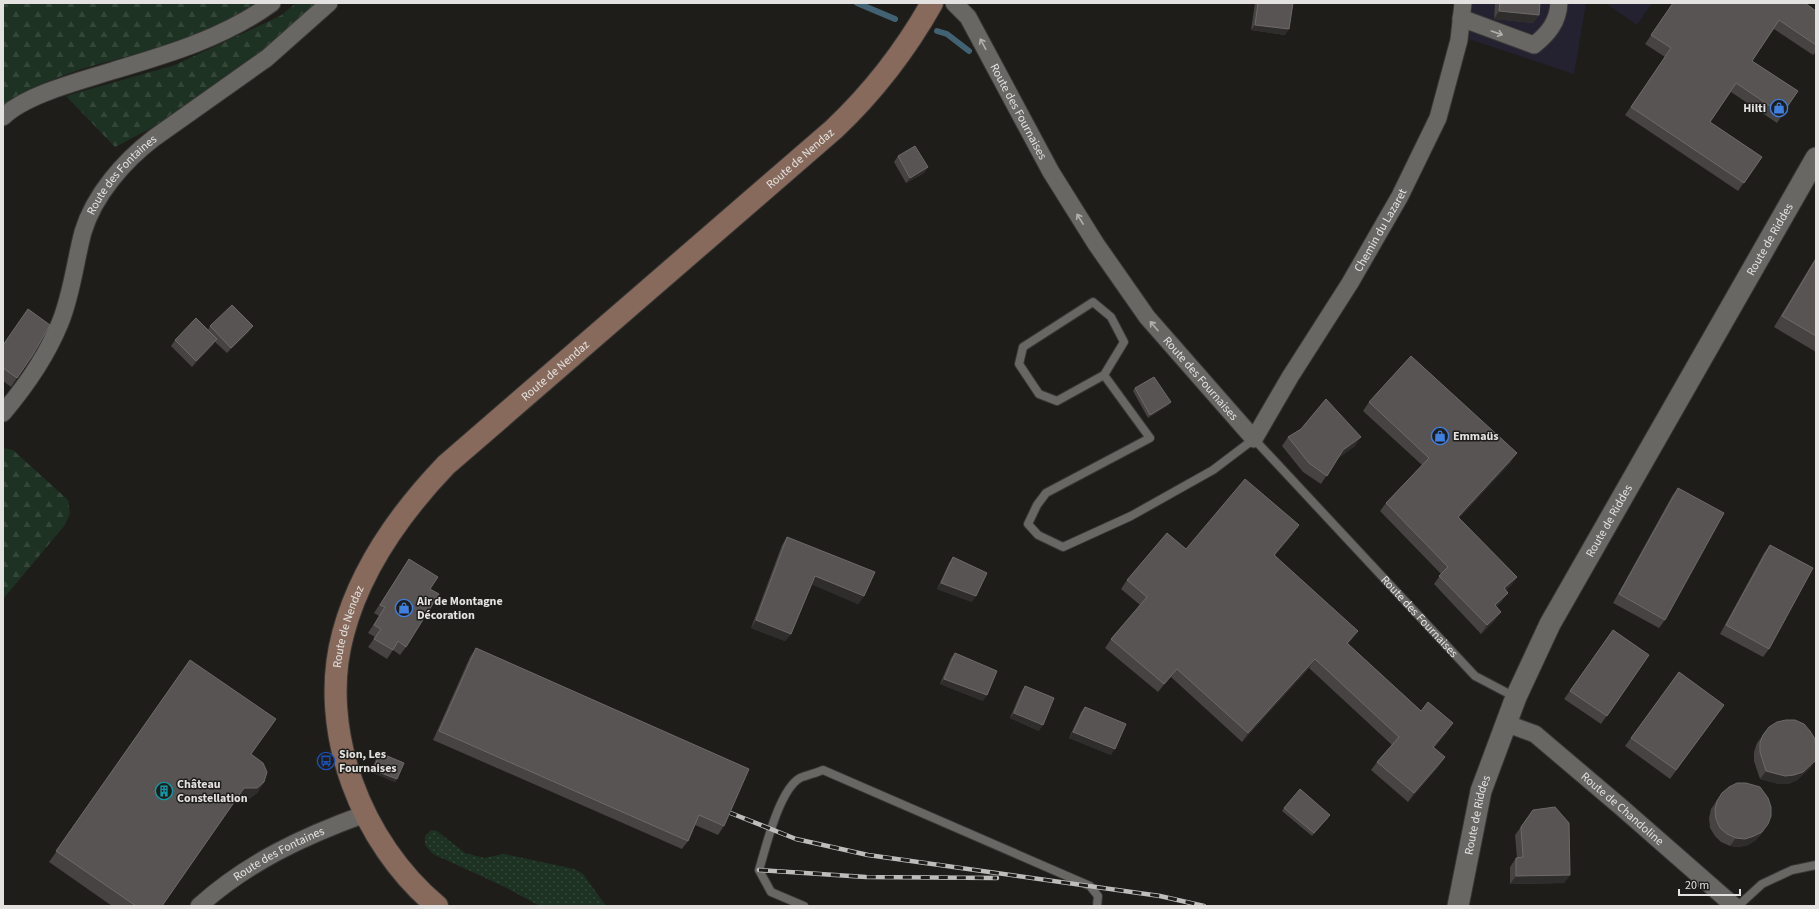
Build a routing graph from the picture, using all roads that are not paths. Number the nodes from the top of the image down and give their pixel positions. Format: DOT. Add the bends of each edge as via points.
graph roads {
  1 [pos="272,3"];
  2 [pos="329,3"];
  3 [pos="932,3"];
  4 [pos="955,3"];
  5 [pos="1559,3"];
  6 [pos="1462,11"];
  7 [pos="3,117"];
  8 [pos="1816,158"];
  9 [pos="1104,375"];
  10 [pos="3,413"];
  11 [pos="1254,439"];
  12 [pos="1516,697"];
  13 [pos="1505,723"];
  14 [pos="365,814"];
  15 [pos="1816,865"];
  16 [pos="200,906"];
  17 [pos="437,906"];
  18 [pos="804,906"];
  19 [pos="1098,906"];
  20 [pos="1458,906"];
  21 [pos="1734,906"];
  22 [pos="1738,906"];
  1 -- 7 [label="street" via="234,26 189,46 27,101"];
  2 -- 10 [label="street, Route des Fontaines" via="267,58 154,138 119,171 100,198 86,226 60,322 51,343"];
  3 -- 14 [label="main road, Route de Nendaz" via="904,50 859,105 481,433 422,490 400,518 356,595 342,635 337,670 336,703 339,734 354,788"];
  11 -- 4 [label="street, Route des Fournaises, one-way" via="1147,317 1096,244 1051,172 968,17"];
  6 -- 5 [label="street, one-way" via="1534,45 1549,33"];
  6 -- 11 [label="street, Chemin du Lazaret" via="1459,40 1438,118 1350,283"];
  8 -- 12 [label="street, Route de Riddes" via="1550,624"];
  9 -- 9 [label="lane" via="1057,401 1039,394 1019,364 1023,348 1093,302 1111,318 1124,342"];
  9 -- 11 [label="lane" via="1150,438 1046,493 1028,524 1038,535 1063,547 1152,505 1213,470"];
  11 -- 12 [label="lane, Route des Fournaises" via="1475,676"];
  12 -- 13 [label="street, Route de Riddes"];
  13 -- 20 [label="street, Route de Riddes" via="1480,791"];
  13 -- 21 [label="street, Route de Chandoline" via="1535,734"];
  14 -- 16 [label="street, Route des Fontaines" via="299,840 262,859 227,882"];
  14 -- 17 [label="main road, Route de Nendaz" via="401,869"];
  15 -- 22 [label="lane" via="1792,870 1762,884"];
  18 -- 19 [label="lane" via="771,892 760,870 771,830 785,794 799,779 823,770 1090,886 1098,896"];
}
